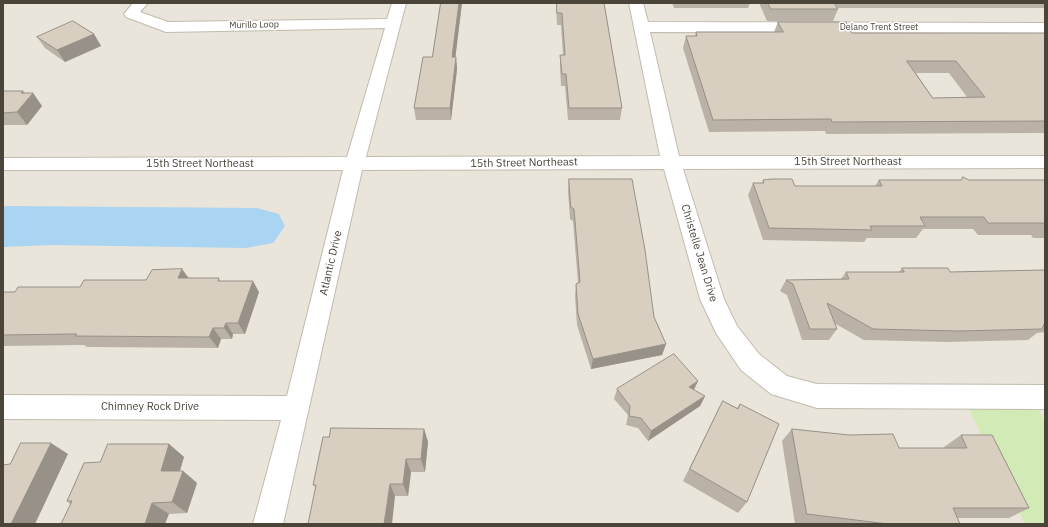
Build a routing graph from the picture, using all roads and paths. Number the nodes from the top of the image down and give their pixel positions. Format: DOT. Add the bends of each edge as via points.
graph roads {
  1 [pos="141,3"];
  2 [pos="399,3"];
  3 [pos="636,3"];
  4 [pos="394,23"];
  5 [pos="641,27"];
  6 [pos="1045,28"];
  7 [pos="671,162"];
  8 [pos="1045,162"];
  9 [pos="3,164"];
  10 [pos="354,165"];
  11 [pos="1045,397"];
  12 [pos="3,407"];
  13 [pos="297,408"];
  14 [pos="268,524"];
  1 -- 4 [label="street, Murillo Loop" via="131,14 166,27"];
  2 -- 4 [label="street, Atlantic Drive"];
  3 -- 5 [label="street, Christelle Jean Drive"];
  4 -- 10 [label="street, Atlantic Drive"];
  5 -- 6 [label="street, Delano Trent Street"];
  5 -- 7 [label="street, Christelle Jean Drive"];
  7 -- 8 [label="street, 15th Street Northeast"];
  7 -- 10 [label="street, 15th Street Northeast"];
  7 -- 11 [label="street, Christelle Jean Drive" via="712,299 728,332 750,362 780,386 817,396"];
  9 -- 10 [label="street, 15th Street Northeast"];
  10 -- 13 [label="street, Atlantic Drive"];
  12 -- 13 [label="street, Chimney Rock Drive"];
  13 -- 14 [label="street, Atlantic Drive"];
}
